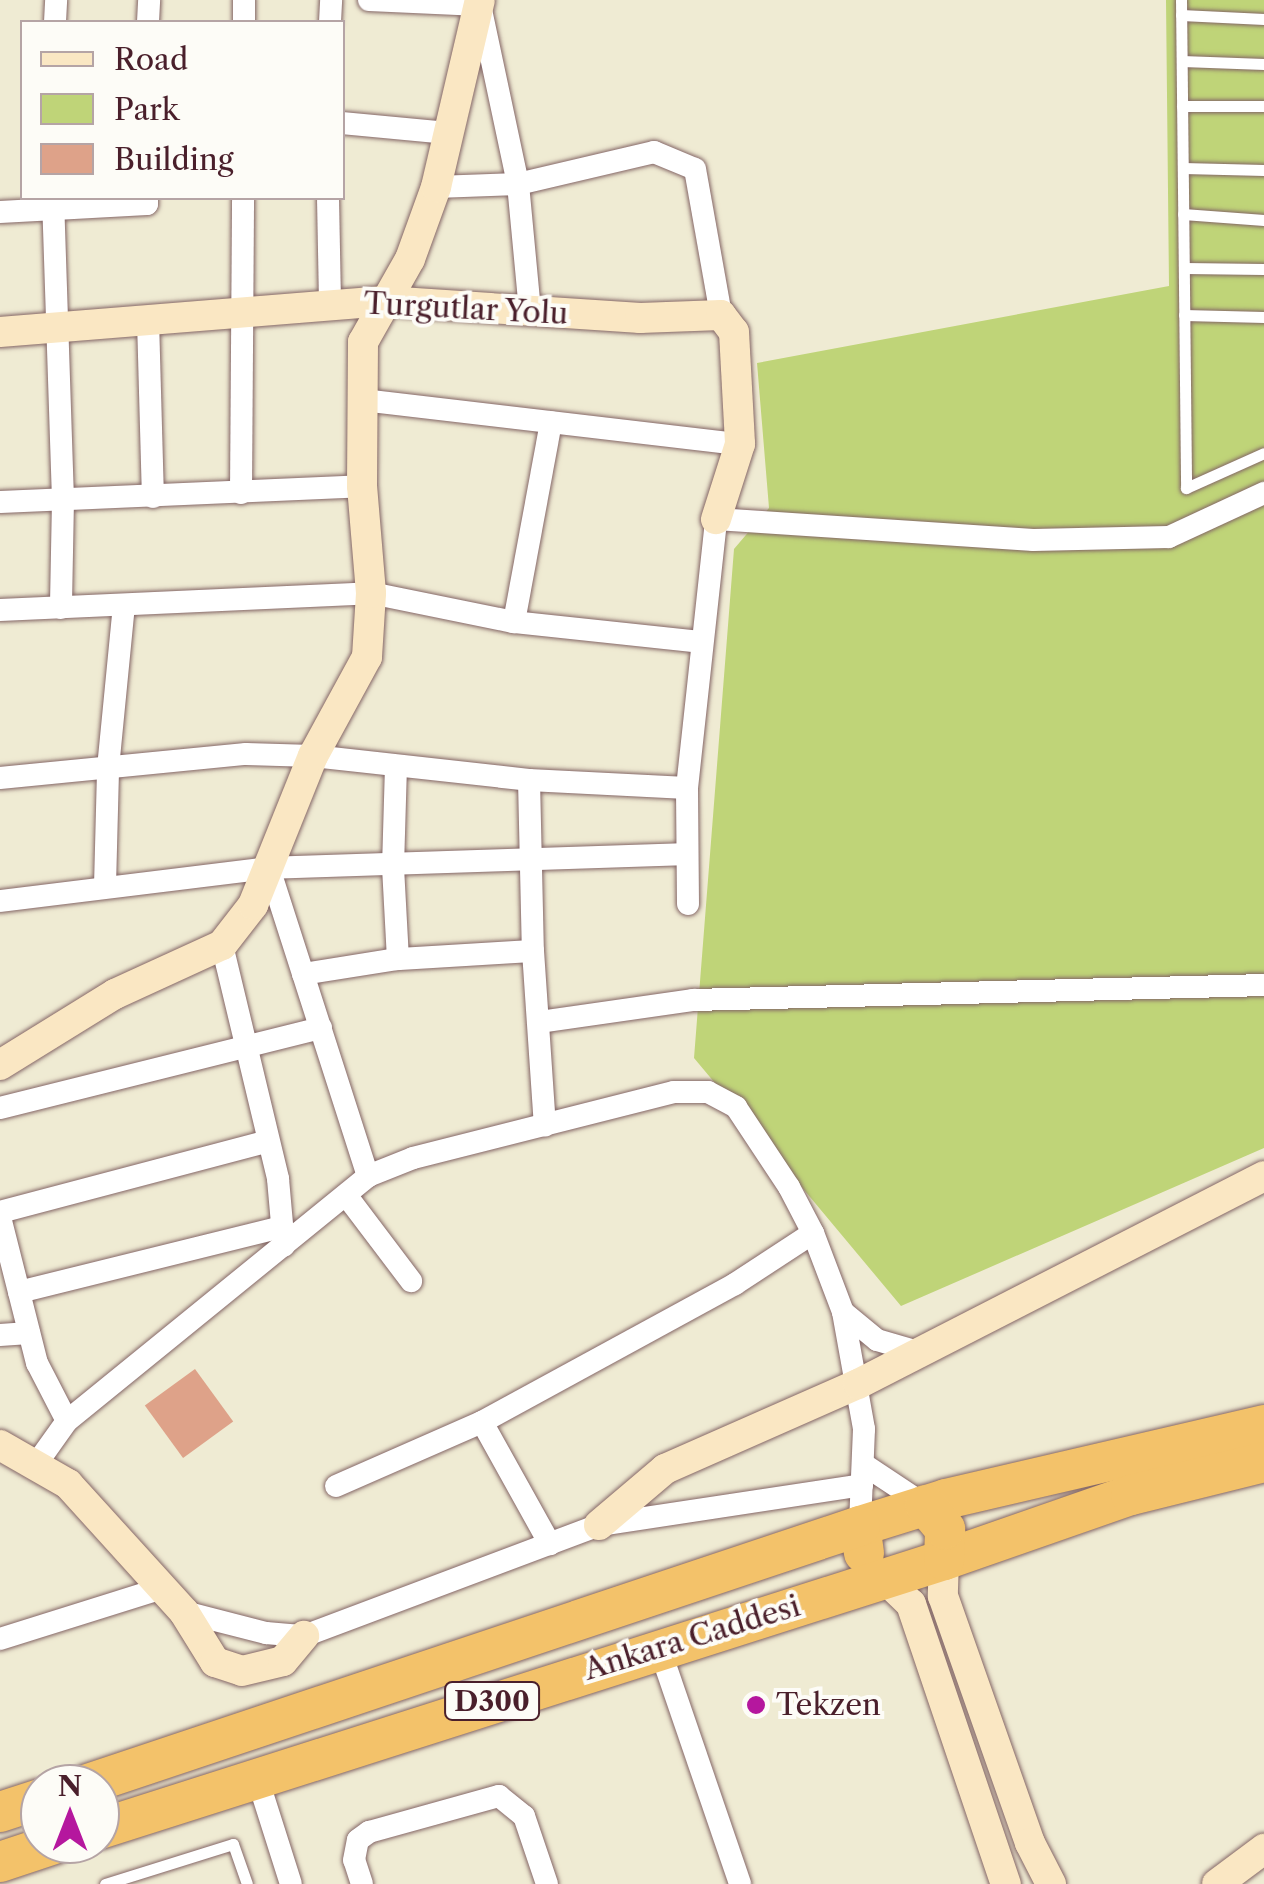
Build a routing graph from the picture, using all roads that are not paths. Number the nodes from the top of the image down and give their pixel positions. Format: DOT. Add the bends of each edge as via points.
graph roads {
  1 [pos="370,0"];
  2 [pos="1181,0"];
  3 [pos="480,3"];
  4 [pos="1181,15"];
  5 [pos="1264,18"];
  6 [pos="1182,60"];
  7 [pos="1264,64"];
  8 [pos="1182,106"];
  9 [pos="1264,106"];
  10 [pos="345,123"];
  11 [pos="448,133"];
  12 [pos="1183,168"];
  13 [pos="1264,170"];
  14 [pos="518,184"];
  15 [pos="436,187"];
  16 [pos="147,200"];
  17 [pos="243,200"];
  18 [pos="328,200"];
  19 [pos="53,203"];
  20 [pos="0,212"];
  21 [pos="1184,214"];
  22 [pos="1264,220"];
  23 [pos="1184,268"];
  24 [pos="1264,269"];
  25 [pos="385,301"];
  26 [pos="330,305"];
  27 [pos="530,311"];
  28 [pos="242,312"];
  29 [pos="721,315"];
  30 [pos="1184,315"];
  31 [pos="1264,317"];
  32 [pos="148,320"];
  33 [pos="56,328"];
  34 [pos="0,332"];
  35 [pos="363,400"];
  36 [pos="552,422"];
  37 [pos="740,444"];
  38 [pos="1264,453"];
  39 [pos="362,486"];
  40 [pos="241,494"];
  41 [pos="1264,494"];
  42 [pos="154,497"];
  43 [pos="63,500"];
  44 [pos="0,502"];
  45 [pos="716,519"];
  46 [pos="371,593"];
  47 [pos="124,606"];
  48 [pos="61,608"];
  49 [pos="0,610"];
  50 [pos="514,622"];
  51 [pos="701,642"];
  52 [pos="312,756"];
  53 [pos="396,766"];
  54 [pos="108,768"];
  55 [pos="0,778"];
  56 [pos="529,780"];
  57 [pos="687,788"];
  58 [pos="686,854"];
  59 [pos="530,862"];
  60 [pos="393,866"];
  61 [pos="269,868"];
  62 [pos="104,886"];
  63 [pos="0,901"];
  64 [pos="688,904"];
  65 [pos="222,945"];
  66 [pos="533,951"];
  67 [pos="398,959"];
  68 [pos="303,974"];
  69 [pos="1264,985"];
  70 [pos="539,1022"];
  71 [pos="321,1028"];
  72 [pos="245,1048"];
  73 [pos="0,1065"];
  74 [pos="0,1108"];
  75 [pos="544,1126"];
  76 [pos="268,1141"];
  77 [pos="368,1176"];
  78 [pos="1264,1176"];
  79 [pos="346,1194"];
  80 [pos="1,1225"];
  81 [pos="813,1233"];
  82 [pos="283,1237"];
  83 [pos="411,1281"];
  84 [pos="19,1292"];
  85 [pos="843,1312"];
  86 [pos="29,1333"];
  87 [pos="0,1334"];
  88 [pos="918,1352"];
  89 [pos="858,1384"];
  90 [pos="68,1421"];
  91 [pos="482,1422"];
  92 [pos="1264,1425"];
  93 [pos="13,1454"];
  94 [pos="1264,1462"];
  95 [pos="862,1474"];
  96 [pos="336,1486"];
  97 [pos="926,1505"];
  98 [pos="599,1525"];
  99 [pos="860,1526"];
  100 [pos="550,1544"];
  101 [pos="944,1560"];
  102 [pos="885,1579"];
  103 [pos="163,1588"];
  104 [pos="184,1612"];
  105 [pos="304,1636"];
  106 [pos="0,1639"];
  107 [pos="659,1647"];
  108 [pos="120,1773"];
  109 [pos="257,1777"];
  110 [pos="120,1822"];
  111 [pos="1264,1849"];
  112 [pos="104,1884"];
  113 [pos="247,1884"];
  114 [pos="291,1884"];
  115 [pos="362,1884"];
  116 [pos="547,1884"];
  117 [pos="740,1884"];
  118 [pos="1006,1884"];
  119 [pos="1051,1884"];
  120 [pos="1217,1884"];
  1 -- 3 [label="street"];
  2 -- 4 [label="lane"];
  3 -- 11 [label="street"];
  3 -- 14 [label="street"];
  4 -- 5 [label="lane"];
  4 -- 6 [label="lane"];
  6 -- 7 [label="lane"];
  6 -- 8 [label="lane"];
  8 -- 9 [label="lane"];
  8 -- 12 [label="lane"];
  10 -- 11 [label="street"];
  11 -- 15 [label="street"];
  12 -- 13 [label="lane"];
  12 -- 21 [label="lane"];
  14 -- 15 [label="street"];
  14 -- 27 [label="street"];
  14 -- 29 [label="street" via="654,152 695,169"];
  15 -- 25 [label="street" via="410,258"];
  16 -- 19 [label="street"];
  17 -- 28 [label="street"];
  18 -- 26 [label="street"];
  19 -- 20 [label="street"];
  19 -- 33 [label="street"];
  21 -- 22 [label="lane"];
  21 -- 23 [label="lane"];
  23 -- 24 [label="lane"];
  23 -- 30 [label="lane"];
  25 -- 26 [label="street, Turgutlar Yolu"];
  25 -- 27 [label="street, Turgutlar Yolu"];
  25 -- 35 [label="street" via="363,342"];
  26 -- 28 [label="street, Turgutlar Yolu"];
  27 -- 29 [label="street, Turgutlar Yolu"];
  28 -- 32 [label="street, Turgutlar Yolu"];
  28 -- 40 [label="street"];
  29 -- 37 [label="street" via="734,332"];
  30 -- 31 [label="lane"];
  30 -- 38 [label="lane" via="1186,488"];
  32 -- 33 [label="street, Turgutlar Yolu"];
  32 -- 42 [label="street"];
  33 -- 34 [label="street, Turgutlar Yolu"];
  33 -- 43 [label="street"];
  35 -- 36 [label="street"];
  35 -- 39 [label="street"];
  36 -- 37 [label="street"];
  36 -- 50 [label="street"];
  37 -- 45 [label="street"];
  39 -- 40 [label="street"];
  39 -- 46 [label="street"];
  40 -- 42 [label="street"];
  41 -- 45 [label="street" via="1169,537 1033,540"];
  42 -- 43 [label="street"];
  43 -- 44 [label="street"];
  43 -- 48 [label="street"];
  45 -- 51 [label="street"];
  46 -- 47 [label="street"];
  46 -- 50 [label="street"];
  46 -- 52 [label="street" via="367,657"];
  47 -- 48 [label="street"];
  47 -- 54 [label="street"];
  48 -- 49 [label="street"];
  50 -- 51 [label="street"];
  51 -- 57 [label="street"];
  52 -- 53 [label="street"];
  52 -- 54 [label="street" via="246,754"];
  52 -- 61 [label="street"];
  53 -- 56 [label="street"];
  53 -- 60 [label="street"];
  54 -- 55 [label="street"];
  54 -- 62 [label="street"];
  56 -- 57 [label="street"];
  56 -- 59 [label="street"];
  57 -- 58 [label="street"];
  58 -- 59 [label="street"];
  58 -- 64 [label="street"];
  59 -- 60 [label="street"];
  59 -- 66 [label="street"];
  60 -- 61 [label="street"];
  60 -- 67 [label="street"];
  61 -- 62 [label="street"];
  61 -- 65 [label="street" via="254,906"];
  61 -- 68 [label="street"];
  62 -- 63 [label="street"];
  65 -- 72 [label="street"];
  65 -- 73 [label="street" via="115,994"];
  66 -- 67 [label="street"];
  66 -- 70 [label="street"];
  67 -- 68 [label="street"];
  68 -- 71 [label="street"];
  69 -- 70 [label="street" via="693,1000"];
  70 -- 75 [label="street"];
  71 -- 72 [label="street"];
  71 -- 77 [label="street"];
  72 -- 74 [label="street"];
  72 -- 76 [label="street"];
  75 -- 77 [label="street" via="412,1158"];
  75 -- 81 [label="street" via="674,1092 708,1092 736,1106"];
  76 -- 80 [label="street"];
  76 -- 82 [label="street"];
  77 -- 79 [label="street"];
  78 -- 88 [label="street"];
  79 -- 82 [label="street"];
  79 -- 83 [label="street"];
  80 -- 84 [label="street"];
  81 -- 85 [label="street"];
  81 -- 91 [label="street" via="735,1284"];
  82 -- 84 [label="street"];
  82 -- 90 [label="street"];
  84 -- 86 [label="street"];
  85 -- 88 [label="street" via="877,1340"];
  85 -- 89 [label="street"];
  86 -- 87 [label="street"];
  86 -- 90 [label="street" via="37,1364"];
  88 -- 89 [label="street"];
  89 -- 95 [label="street"];
  89 -- 98 [label="street" via="665,1469"];
  90 -- 93 [label="street"];
  91 -- 96 [label="street"];
  91 -- 100 [label="street"];
  92 -- 97 [label="highway, Ankara Caddesi / D300"];
  93 -- 103 [label="street" via="68,1484"];
  94 -- 101 [label="highway, Ankara Caddesi / D300" via="1131,1495"];
  95 -- 97 [label="street"];
  95 -- 98 [label="street"];
  95 -- 99 [label="street"];
  97 -- 99 [label="highway, Ankara Caddesi / D300"];
  97 -- 101 [label="highway" via="945,1530"];
  98 -- 100 [label="street"];
  99 -- 102 [label="highway" via="866,1559"];
  99 -- 108 [label="highway, Ankara Caddesi / D300"];
  100 -- 105 [label="street"];
  101 -- 102 [label="highway, Ankara Caddesi / D300"];
  101 -- 119 [label="street" via="943,1596 1030,1843"];
  102 -- 107 [label="highway, Ankara Caddesi / D300"];
  102 -- 118 [label="street" via="911,1604"];
  103 -- 104 [label="street"];
  103 -- 106 [label="street"];
  104 -- 105 [label="street"];
  104 -- 105 [label="street" via="214,1662 242,1671 283,1661"];
  107 -- 109 [label="highway, Ankara Caddesi / D300"];
  107 -- 117 [label="street"];
  109 -- 110 [label="highway, Ankara Caddesi / D300"];
  109 -- 114 [label="street"];
  111 -- 120 [label="street"];
  112 -- 113 [label="lane" via="232,1844"];
  115 -- 116 [label="street" via="354,1860 358,1840 369,1832 499,1796 524,1816"];
}
